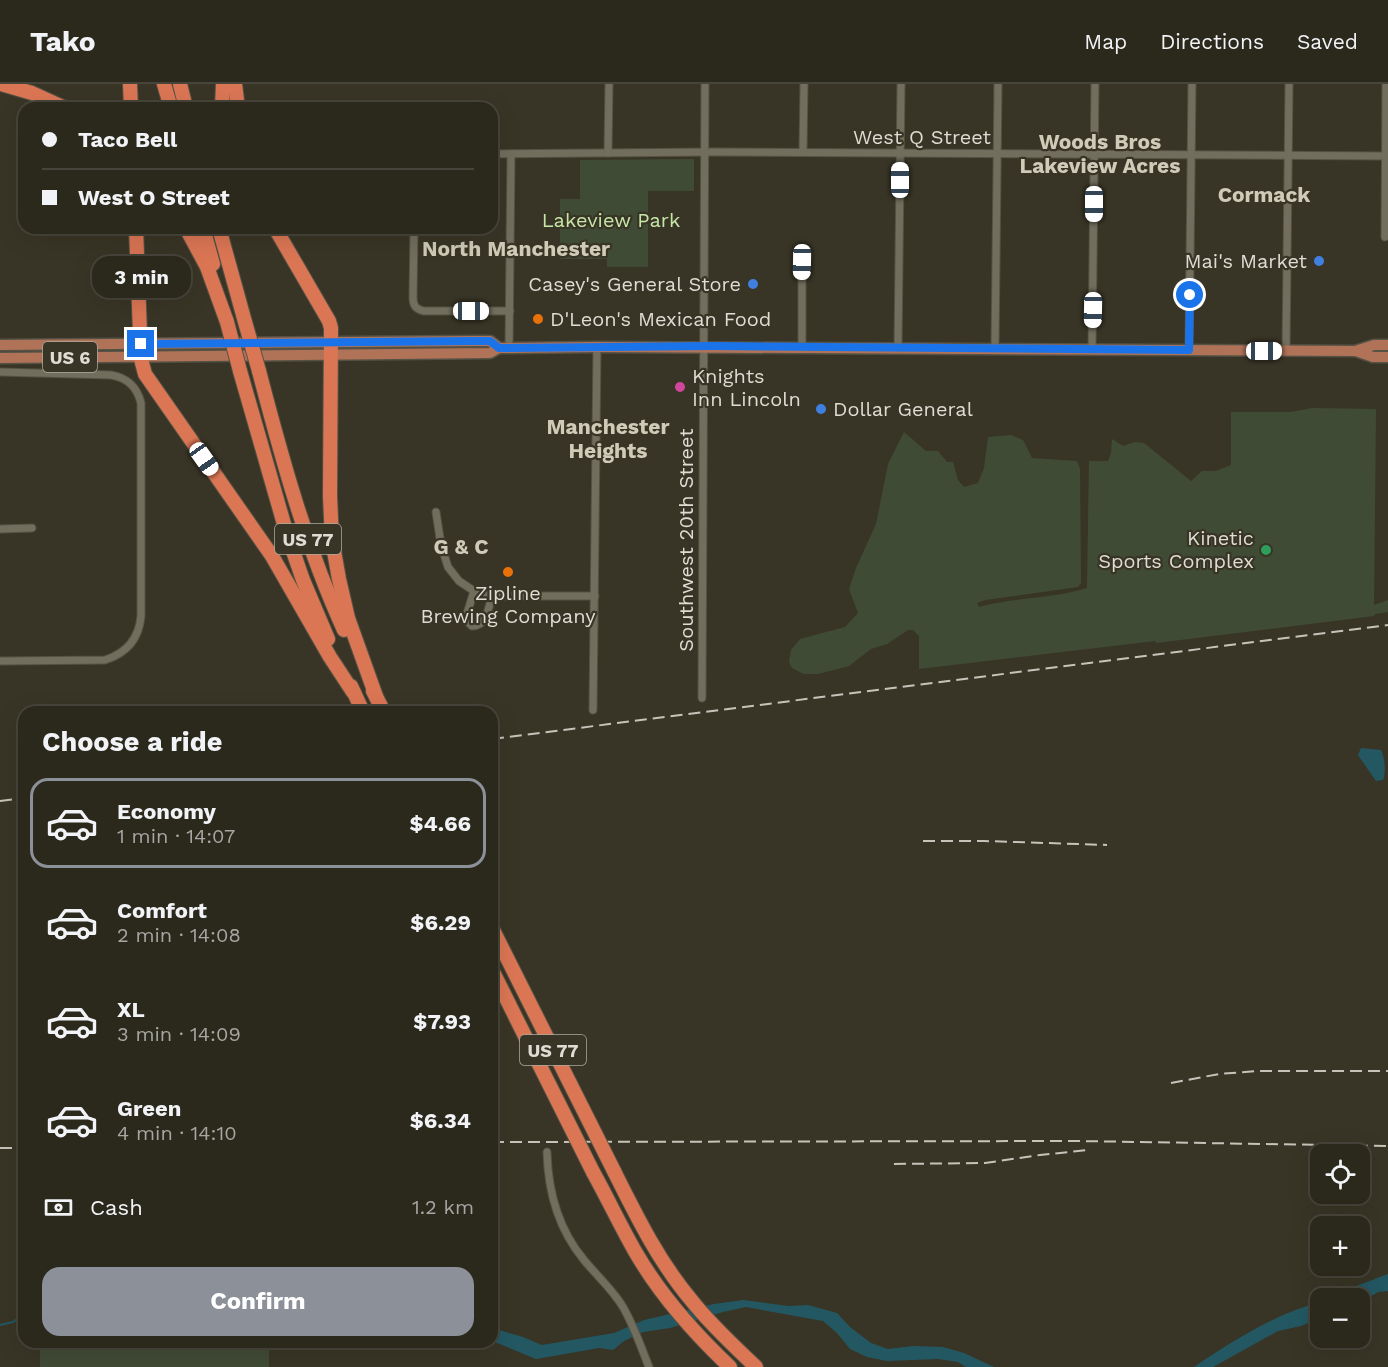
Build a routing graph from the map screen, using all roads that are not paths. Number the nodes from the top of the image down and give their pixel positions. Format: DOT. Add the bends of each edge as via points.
graph roads {
  1 [pos="2,84"];
  2 [pos="130,84"];
  3 [pos="165,84"];
  4 [pos="180,84"];
  5 [pos="223,84"];
  6 [pos="235,84"];
  7 [pos="609,84"];
  8 [pos="705,84"];
  9 [pos="804,84"];
  10 [pos="901,84"];
  11 [pos="998,84"];
  12 [pos="1095,84"];
  13 [pos="1192,84"];
  14 [pos="1289,84"];
  15 [pos="1386,84"];
  16 [pos="52,102"];
  17 [pos="130,102"];
  18 [pos="170,102"];
  19 [pos="184,102"];
  20 [pos="222,102"];
  21 [pos="237,102"];
  22 [pos="705,152"];
  23 [pos="803,152"];
  24 [pos="608,153"];
  25 [pos="900,153"];
  26 [pos="498,154"];
  27 [pos="511,154"];
  28 [pos="997,154"];
  29 [pos="1094,154"];
  30 [pos="1191,155"];
  31 [pos="1288,156"];
  32 [pos="1387,156"];
  33 [pos="136,234"];
  34 [pos="189,234"];
  35 [pos="205,234"];
  36 [pos="221,234"];
  37 [pos="227,234"];
  38 [pos="278,234"];
  39 [pos="414,234"];
  40 [pos="1385,237"];
  41 [pos="802,262"];
  42 [pos="510,311"];
  43 [pos="244,318"];
  44 [pos="227,322"];
  45 [pos="0,345"];
  46 [pos="1388,345"];
  47 [pos="703,346"];
  48 [pos="597,347"];
  49 [pos="801,347"];
  50 [pos="504,348"];
  51 [pos="898,348"];
  52 [pos="996,348"];
  53 [pos="331,349"];
  54 [pos="1092,349"];
  55 [pos="141,350"];
  56 [pos="1189,350"];
  57 [pos="1286,351"];
  58 [pos="1355,351"];
  59 [pos="1388,357"];
  60 [pos="0,358"];
  61 [pos="0,372"];
  62 [pos="436,512"];
  63 [pos="32,528"];
  64 [pos="0,529"];
  65 [pos="474,591"];
  66 [pos="492,596"];
  67 [pos="596,596"];
  68 [pos="0,661"];
  69 [pos="354,692"];
  70 [pos="702,698"];
  71 [pos="377,699"];
  72 [pos="360,706"];
  73 [pos="381,706"];
  74 [pos="593,710"];
  75 [pos="498,940"];
  76 [pos="498,982"];
  77 [pos="547,1152"];
  78 [pos="711,1349"];
  79 [pos="649,1367"];
  80 [pos="723,1367"];
  81 [pos="730,1367"];
  82 [pos="756,1367"];
  1 -- 16 [label="highway"];
  2 -- 17 [label="highway"];
  3 -- 18 [label="highway"];
  4 -- 19 [label="highway"];
  5 -- 20 [label="highway"];
  6 -- 21 [label="highway"];
  7 -- 24 [label="street"];
  8 -- 22 [label="street, Southwest 20th Street"];
  9 -- 23 [label="street"];
  10 -- 25 [label="street"];
  11 -- 28 [label="street"];
  12 -- 29 [label="street"];
  13 -- 30 [label="street"];
  14 -- 31 [label="street"];
  15 -- 32 [label="street"];
  22 -- 23 [label="street, West Q Street"];
  22 -- 24 [label="street, West Q Street"];
  22 -- 47 [label="street, Southwest 20th Street"];
  23 -- 25 [label="street, West Q Street"];
  24 -- 27 [label="street, West Q Street"];
  25 -- 28 [label="street, West Q Street"];
  25 -- 51 [label="street"];
  26 -- 27 [label="street, West Q Street"];
  27 -- 42 [label="street"];
  28 -- 29 [label="street, West Q Street"];
  28 -- 52 [label="street"];
  29 -- 30 [label="street, West Q Street"];
  29 -- 54 [label="street"];
  30 -- 31 [label="street, West Q Street"];
  30 -- 56 [label="street"];
  31 -- 32 [label="street, West Q Street"];
  31 -- 57 [label="street"];
  32 -- 40 [label="street"];
  33 -- 55 [label="highway"];
  34 -- 44 [label="highway" via="207,267"];
  35 -- 44 [label="highway, US 77"];
  36 -- 43 [label="highway"];
  37 -- 43 [label="highway, US 77"];
  38 -- 53 [label="highway" via="329,321"];
  39 -- 42 [label="street" via="413,303 417,309"];
  41 -- 49 [label="street"];
  42 -- 50 [label="street"];
  43 -- 71 [label="highway, US 77, bridge" via="309,544"];
  44 -- 69 [label="highway, US 77, bridge" via="286,531 317,614"];
  45 -- 55 [label="main road, US 6"];
  46 -- 58 [label="main road, US 6"];
  47 -- 48 [label="main road, US 6"];
  47 -- 49 [label="main road, US 6"];
  47 -- 70 [label="street, Southwest 20th Street"];
  48 -- 50 [label="main road, US 6"];
  48 -- 67 [label="street"];
  49 -- 51 [label="main road, US 6"];
  50 -- 53 [label="main road, US 6" via="490,341"];
  51 -- 52 [label="main road, US 6"];
  52 -- 54 [label="main road, US 6"];
  53 -- 55 [label="main road, US 6"];
  53 -- 71 [label="highway" via="330,496 334,550 348,618"];
  54 -- 56 [label="main road, US 6"];
  55 -- 60 [label="main road, US 6"];
  55 -- 69 [label="highway" via="142,366 149,380 272,556"];
  56 -- 57 [label="main road, US 6"];
  57 -- 58 [label="main road, US 6"];
  58 -- 59 [label="main road, US 6"];
  61 -- 68 [label="street" via="111,375 132,384 141,404 141,616 137,636 126,650 98,661"];
  62 -- 65 [label="street" via="448,567"];
  63 -- 64 [label="street"];
  65 -- 66 [label="street"];
  65 -- 66 [label="street" via="466,617 472,626 484,620"];
  66 -- 67 [label="street"];
  67 -- 74 [label="street"];
  69 -- 72 [label="highway, US 77"];
  71 -- 73 [label="highway, US 77"];
  75 -- 82 [label="highway, US 77, bridge" via="645,1233 707,1319"];
  76 -- 78 [label="highway, US 77, bridge" via="636,1254 669,1302"];
  77 -- 79 [label="street" via="553,1200 565,1232 616,1296"];
  78 -- 80 [label="highway"];
  78 -- 81 [label="highway, US 77"];
}
